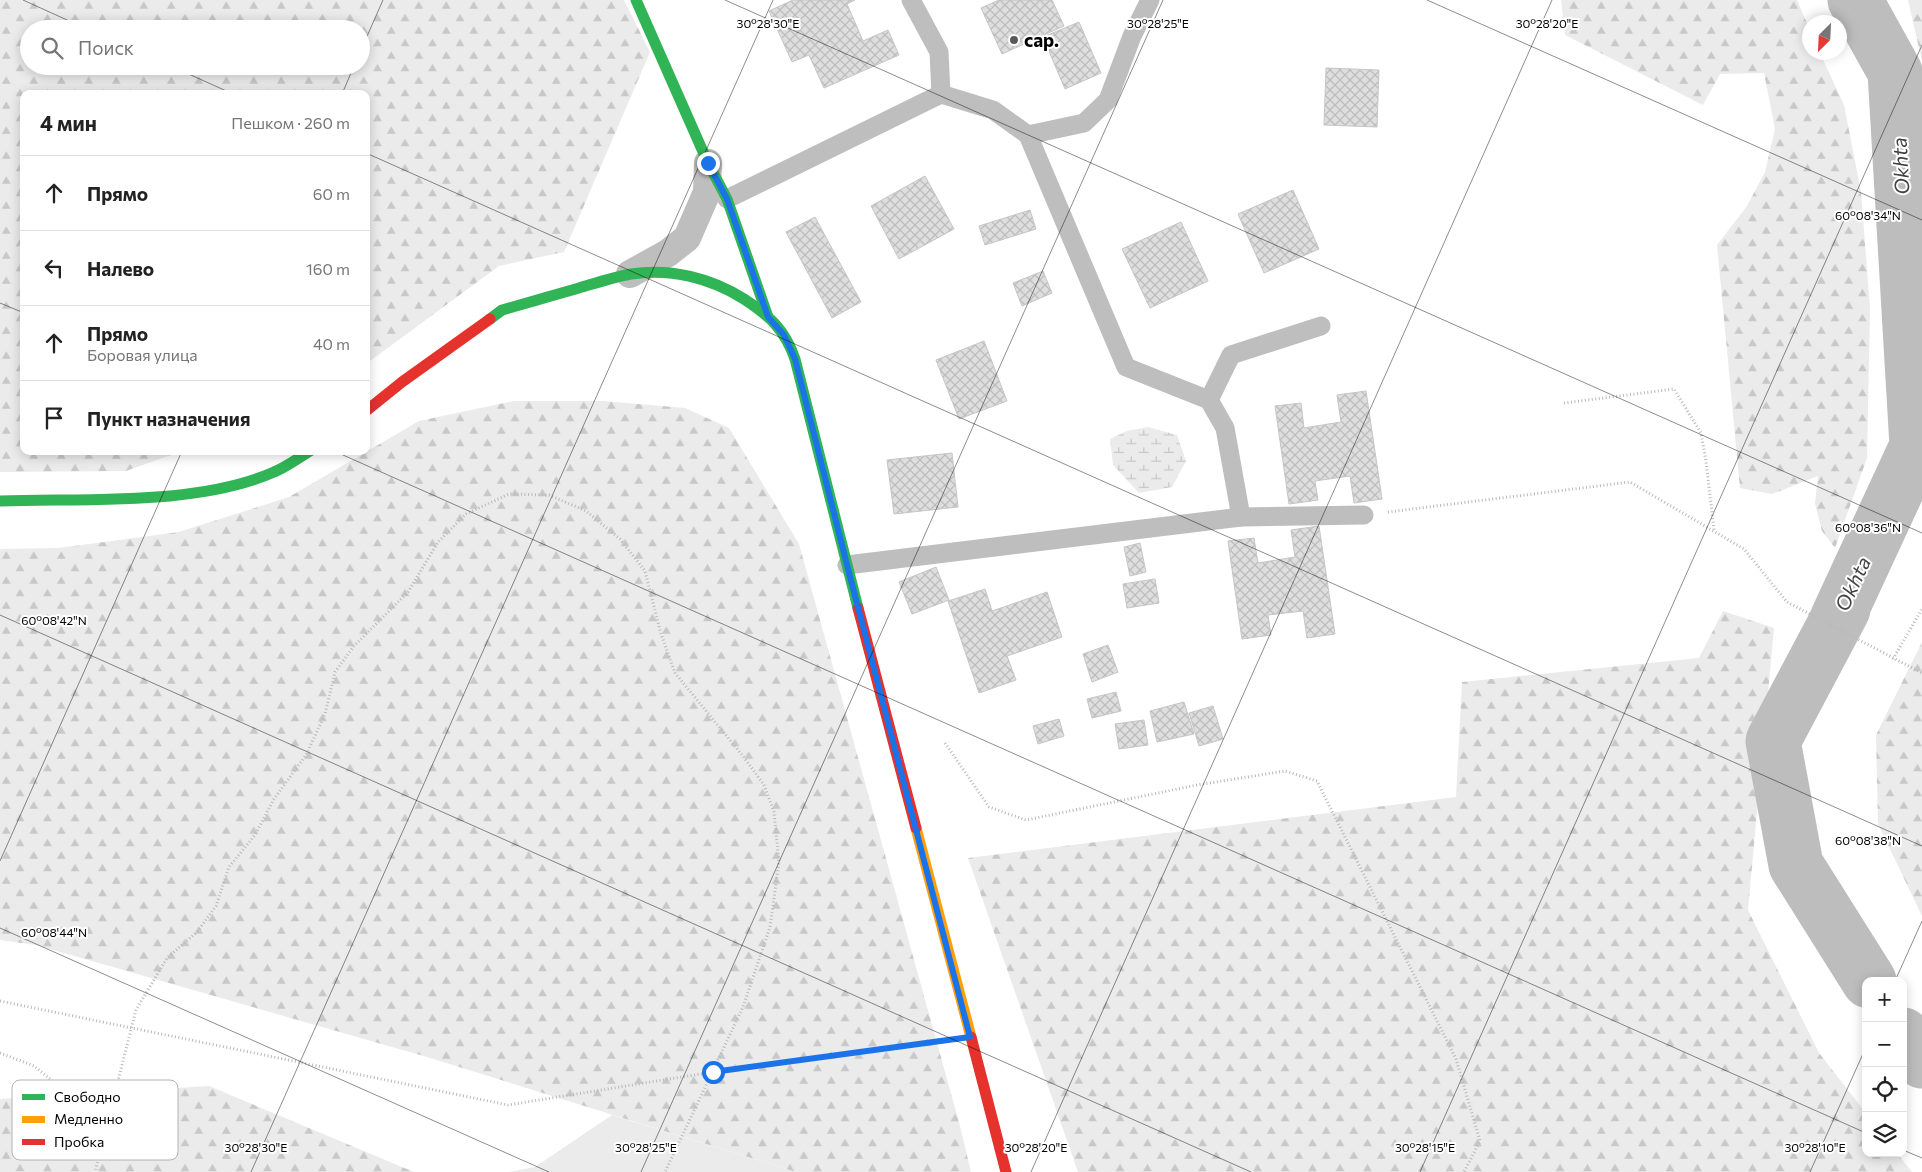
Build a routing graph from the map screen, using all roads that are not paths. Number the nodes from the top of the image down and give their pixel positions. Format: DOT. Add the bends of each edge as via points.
graph roads {
  1 [pos="636,0"];
  2 [pos="911,0"];
  3 [pos="1150,0"];
  4 [pos="941,94"];
  5 [pos="1028,136"];
  6 [pos="708,163"];
  7 [pos="727,199"];
  8 [pos="630,274"];
  9 [pos="768,317"];
  10 [pos="1321,326"];
  11 [pos="1209,400"];
  12 [pos="370,408"];
  13 [pos="303,455"];
  14 [pos="0,501"];
  15 [pos="1364,514"];
  16 [pos="1241,517"];
  17 [pos="847,565"];
  18 [pos="1006,1172"];
  1 -- 6 [label="street"];
  2 -- 4 [label="lane" via="939,52"];
  3 -- 5 [label="lane" via="1132,36 1108,100 1084,123"];
  4 -- 5 [label="lane" via="993,110"];
  4 -- 7 [label="lane"];
  5 -- 11 [label="lane" via="1126,367"];
  6 -- 7 [label="street"];
  6 -- 8 [label="street" via="707,192 687,238 668,253"];
  7 -- 9 [label="street"];
  8 -- 9 [label="street" via="650,272 691,276 720,286"];
  8 -- 12 [label="street" via="502,310"];
  9 -- 17 [label="street" via="784,335 795,359"];
  10 -- 11 [label="lane" via="1231,355"];
  11 -- 16 [label="lane" via="1225,428"];
  13 -- 14 [label="street" via="269,475 208,492 151,498"];
  15 -- 16 [label="lane"];
  16 -- 17 [label="lane"];
  17 -- 18 [label="street"];
}
